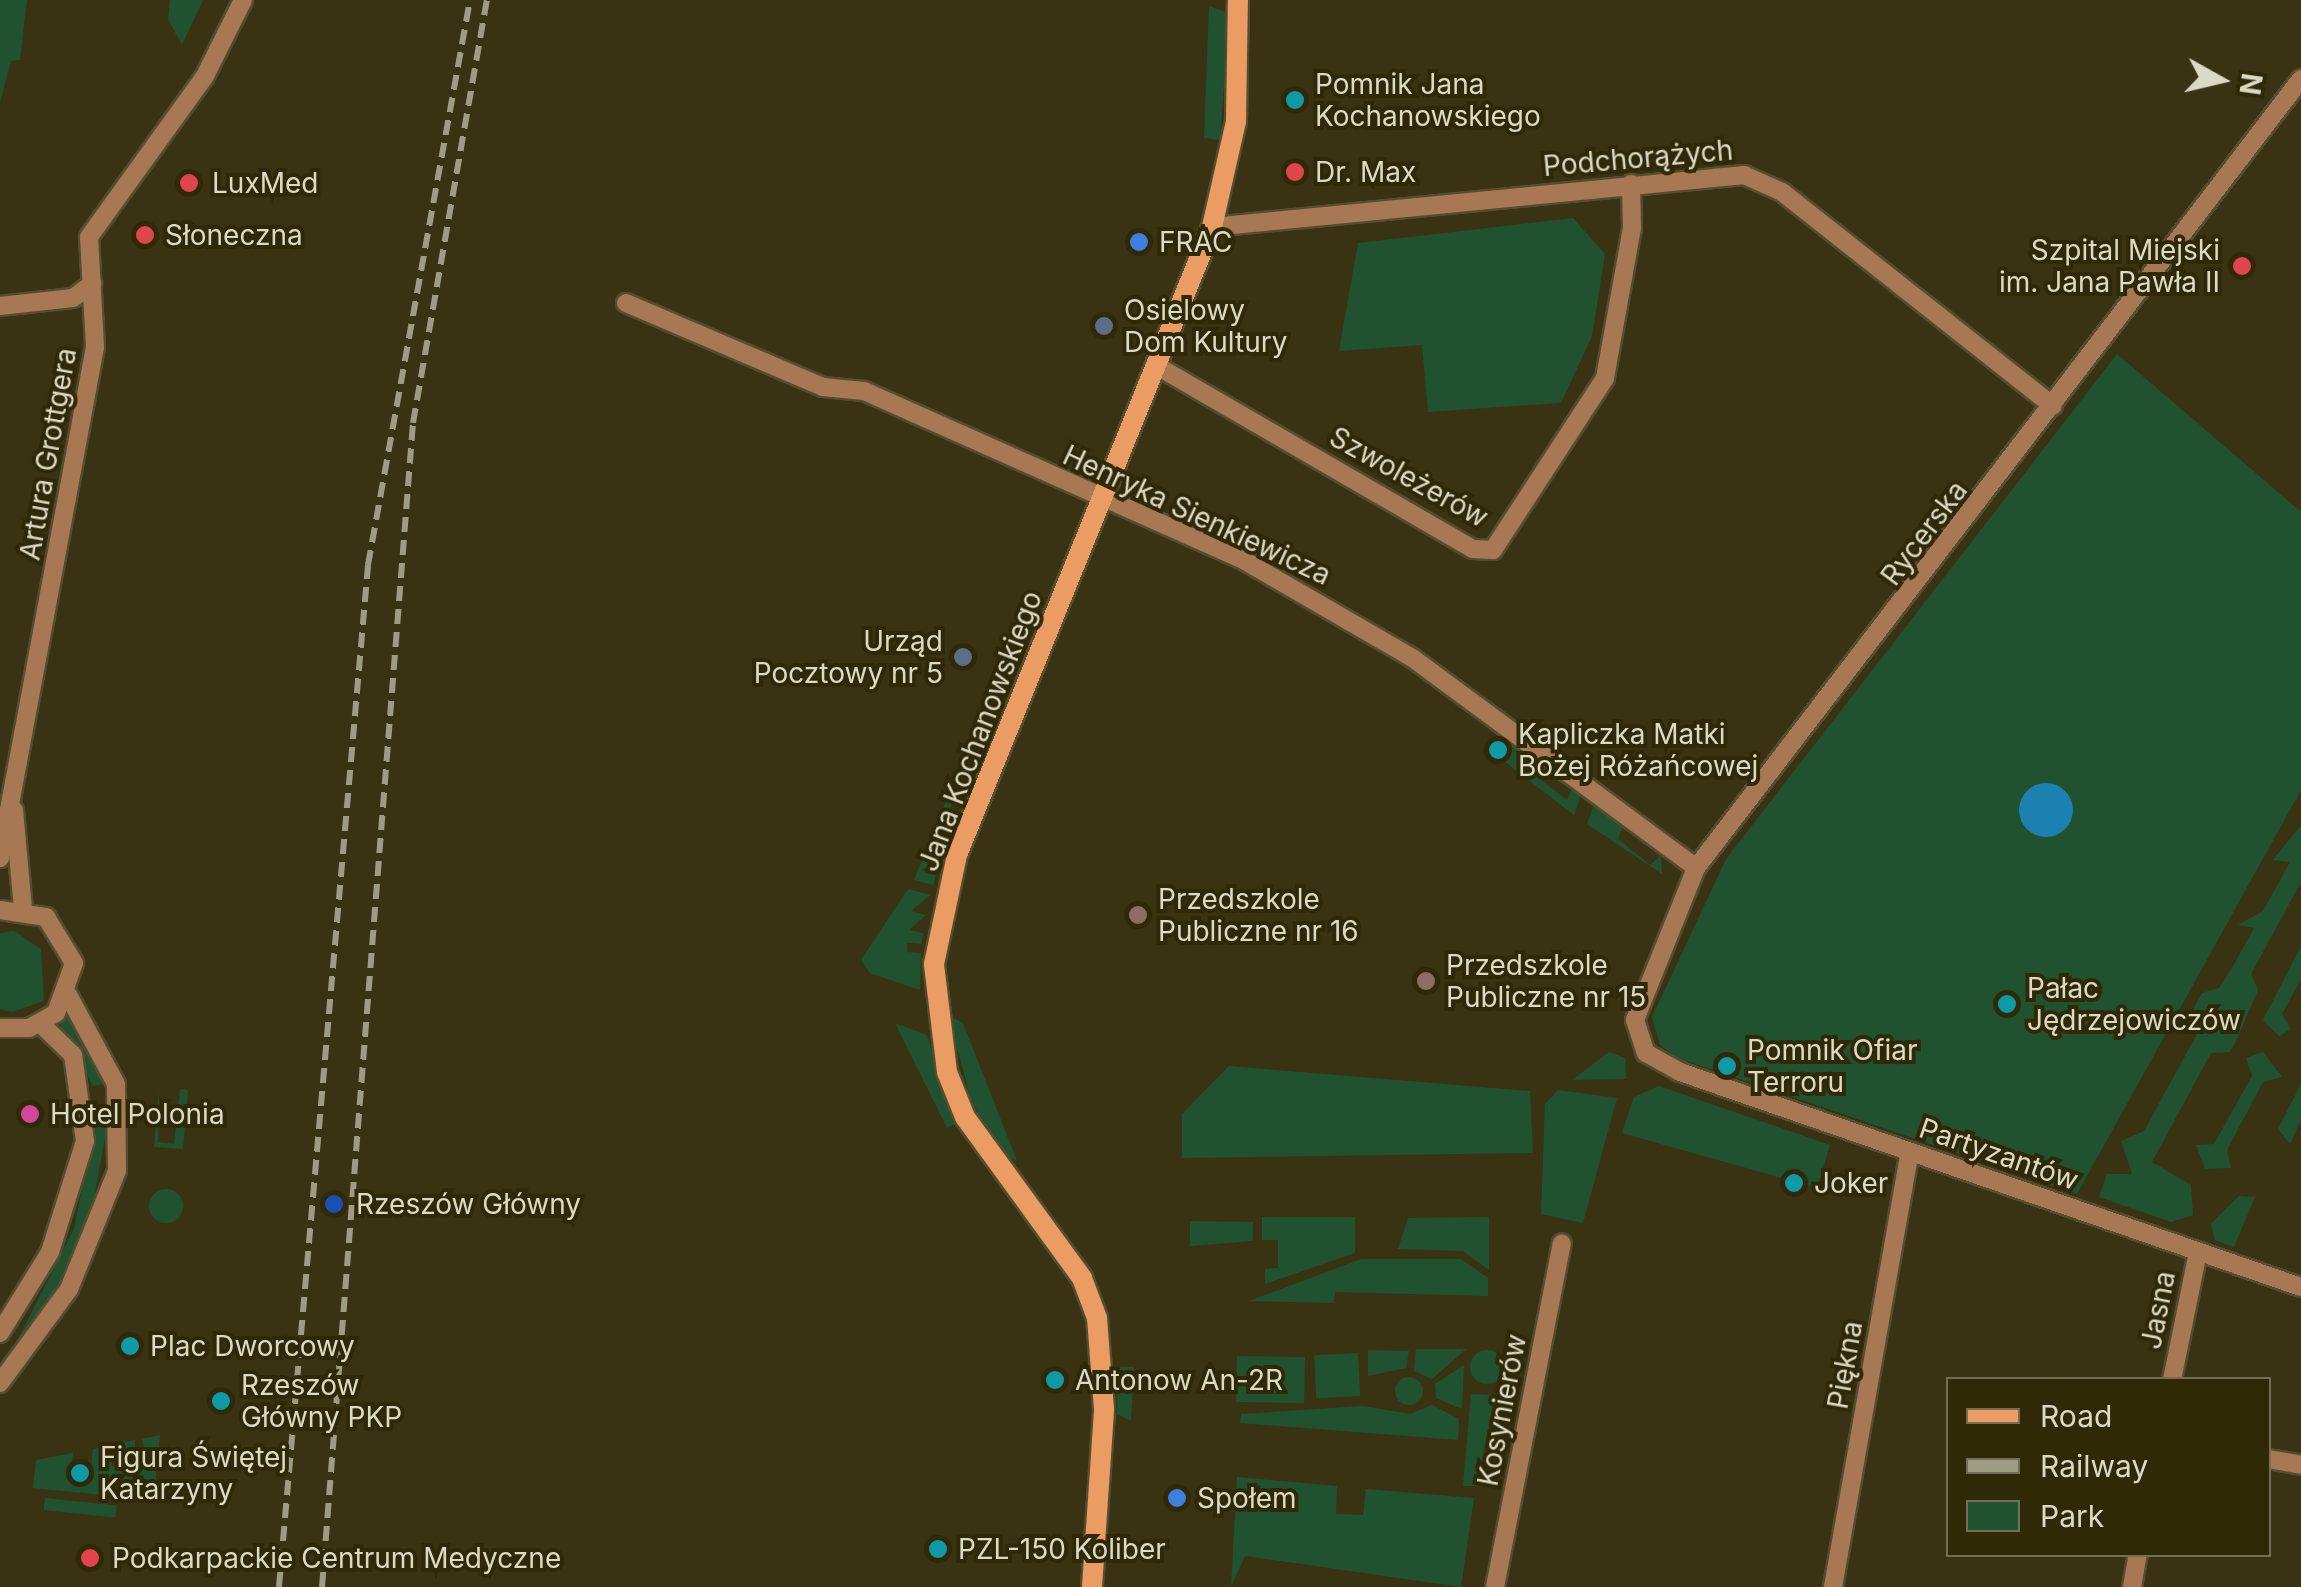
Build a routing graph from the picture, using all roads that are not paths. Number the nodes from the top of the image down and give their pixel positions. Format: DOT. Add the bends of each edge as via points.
graph roads {
  1 [pos="243,0"];
  2 [pos="1238,0"];
  3 [pos="2300,79"];
  4 [pos="1631,184"];
  5 [pos="1212,226"];
  6 [pos="92,284"];
  7 [pos="626,303"];
  8 [pos="0,306"];
  9 [pos="1157,366"];
  10 [pos="2053,406"];
  11 [pos="1102,497"];
  12 [pos="14,810"];
  13 [pos="0,858"];
  14 [pos="1696,868"];
  15 [pos="22,909"];
  16 [pos="0,910"];
  17 [pos="68,995"];
  18 [pos="40,1023"];
  19 [pos="0,1028"];
  20 [pos="1636,1034"];
  21 [pos="1910,1152"];
  22 [pos="1562,1243"];
  23 [pos="2198,1252"];
  24 [pos="2301,1287"];
  25 [pos="0,1333"];
  26 [pos="2173,1377"];
  27 [pos="0,1383"];
  28 [pos="2271,1460"];
  29 [pos="2301,1465"];
  30 [pos="2137,1557"];
  31 [pos="1092,1587"];
  32 [pos="1495,1587"];
  33 [pos="1834,1587"];
  34 [pos="2132,1587"];
  1 -- 6 [label="street, Artura Grottgera" via="205,76 92,226"];
  2 -- 5 [label="street, Jana Kochanowskiego" via="1236,121"];
  3 -- 10 [label="street, Rycerska"];
  4 -- 5 [label="street, Podchorążych"];
  4 -- 9 [label="street, Szwoleżerów" via="1632,228 1604,378 1493,550 1474,549"];
  4 -- 10 [label="street, Podchorążych" via="1721,174 1764,181"];
  5 -- 9 [label="street, Jana Kochanowskiego"];
  6 -- 8 [label="street" via="73,298"];
  6 -- 12 [label="street, Artura Grottgera" via="95,347"];
  7 -- 11 [label="street, Henryka Sienkiewicza" via="823,386 864,391"];
  9 -- 11 [label="street, Jana Kochanowskiego"];
  10 -- 14 [label="street, Rycerska"];
  11 -- 14 [label="street, Henryka Sienkiewicza" via="1245,562 1414,659"];
  11 -- 31 [label="street, Jana Kochanowskiego" via="957,856 934,964 944,1056 966,1116 1073,1265 1097,1318 1104,1410"];
  12 -- 13 [label="street, Artura Grottgera"];
  12 -- 15 [label="street, Artura Grottgera"];
  14 -- 20 [label="street, Rycerska" via="1639,1003"];
  15 -- 16 [label="street"];
  15 -- 17 [label="street" via="66,937 74,963"];
  17 -- 18 [label="street"];
  17 -- 27 [label="street" via="112,1067 121,1149 90,1249"];
  18 -- 19 [label="street"];
  18 -- 25 [label="street" via="72,1055 85,1141 50,1252"];
  20 -- 21 [label="street, Partyzantów" via="1646,1053 1680,1072"];
  21 -- 23 [label="street, Partyzantów"];
  21 -- 33 [label="street, Piękna"];
  22 -- 32 [label="street, Kosynierów"];
  23 -- 24 [label="street, Partyzantów"];
  23 -- 26 [label="street, Jasna"];
  28 -- 29 [label="street"];
  30 -- 34 [label="street"];
}
